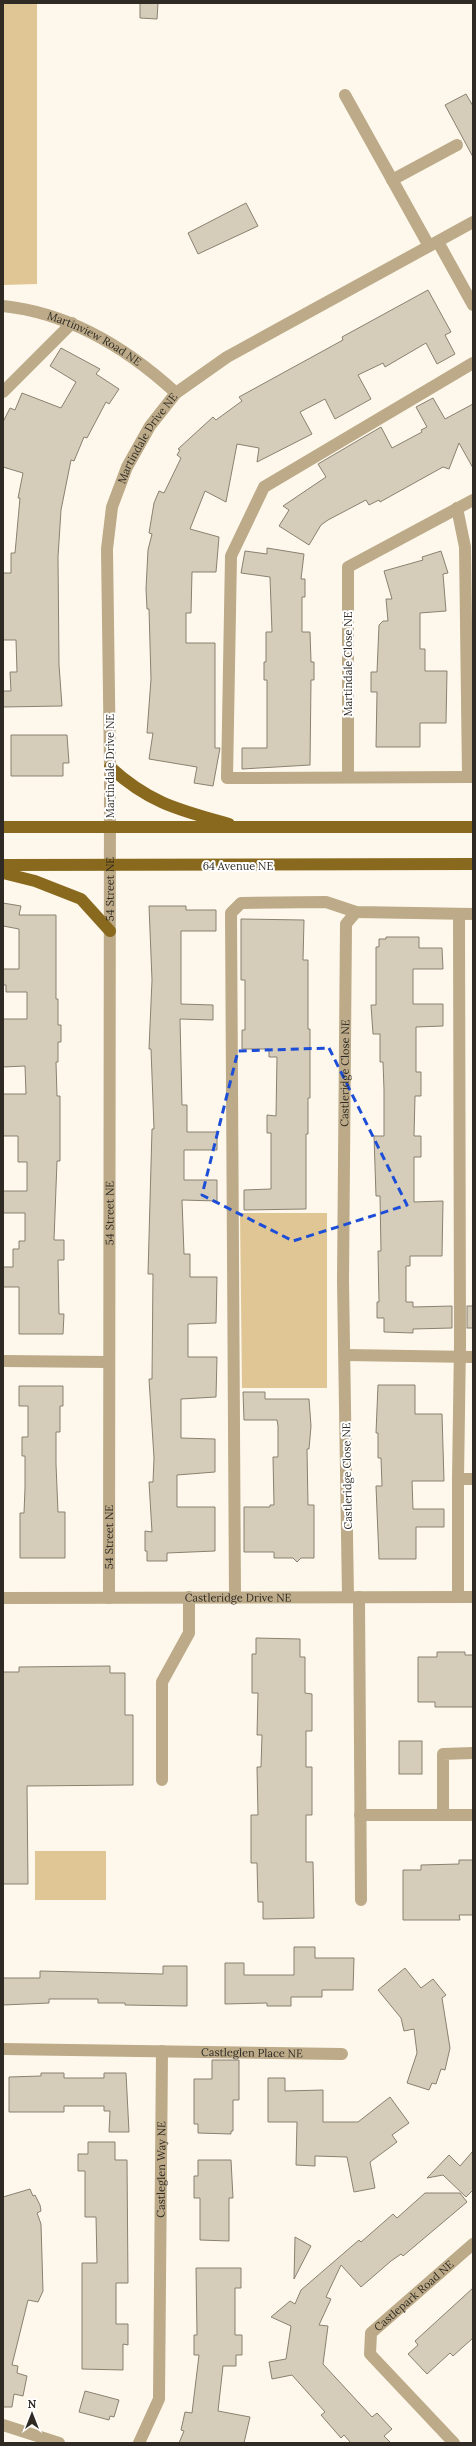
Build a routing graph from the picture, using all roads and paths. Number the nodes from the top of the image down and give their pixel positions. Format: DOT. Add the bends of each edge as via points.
graph roads {
  1 [pos="345,95"];
  2 [pos="457,145"];
  3 [pos="392,180"];
  4 [pos="473,222"];
  5 [pos="434,244"];
  6 [pos="473,305"];
  7 [pos="3,306"];
  8 [pos="72,323"];
  9 [pos="473,363"];
  10 [pos="3,392"];
  11 [pos="176,392"];
  12 [pos="473,500"];
  13 [pos="457,508"];
  14 [pos="110,767"];
  15 [pos="348,777"];
  16 [pos="471,777"];
  17 [pos="3,827"];
  18 [pos="110,827"];
  19 [pos="473,827"];
  20 [pos="245,828"];
  21 [pos="473,864"];
  22 [pos="3,865"];
  23 [pos="109,866"];
  24 [pos="3,873"];
  25 [pos="356,912"];
  26 [pos="459,914"];
  27 [pos="473,914"];
  28 [pos="110,931"];
  29 [pos="345,1355"];
  30 [pos="460,1357"];
  31 [pos="473,1357"];
  32 [pos="3,1361"];
  33 [pos="108,1362"];
  34 [pos="458,1479"];
  35 [pos="473,1479"];
  36 [pos="235,1596"];
  37 [pos="458,1596"];
  38 [pos="189,1597"];
  39 [pos="354,1597"];
  40 [pos="473,1597"];
  41 [pos="3,1598"];
  42 [pos="109,1598"];
  43 [pos="473,1754"];
  44 [pos="162,1780"];
  45 [pos="360,1815"];
  46 [pos="443,1815"];
  47 [pos="473,1815"];
  48 [pos="361,1900"];
  49 [pos="3,2049"];
  50 [pos="162,2051"];
  51 [pos="342,2054"];
  52 [pos="473,2244"];
  53 [pos="3,2425"];
  54 [pos="59,2443"];
  55 [pos="139,2443"];
  56 [pos="454,2443"];
  1 -- 3 [label="street"];
  2 -- 3 [label="street"];
  3 -- 5 [label="street"];
  4 -- 5 [label="street, Martindale Drive NE"];
  5 -- 6 [label="street"];
  5 -- 11 [label="street, Martindale Drive NE" via="227,357"];
  7 -- 8 [label="street, Martinview Road NE"];
  8 -- 10 [label="street"];
  8 -- 11 [label="street, Martinview Road NE" via="121,349"];
  9 -- 15 [label="street" via="264,487 231,556 227,778"];
  11 -- 14 [label="street, Martindale Drive NE" via="150,426 127,467 112,507 107,549"];
  12 -- 13 [label="street, Martindale Close NE"];
  13 -- 15 [label="street, Martindale Close NE" via="348,567"];
  13 -- 16 [label="street" via="465,547"];
  14 -- 18 [label="street, Martindale Drive NE"];
  14 -- 20 [label="main road" via="135,789 172,808"];
  15 -- 16 [label="street"];
  17 -- 18 [label="main road"];
  18 -- 20 [label="main road"];
  18 -- 23 [label="street, 54 Street NE"];
  19 -- 20 [label="main road"];
  21 -- 23 [label="main road, 64 Avenue NE"];
  22 -- 23 [label="main road, 64 Avenue NE"];
  23 -- 28 [label="street, 54 Street NE"];
  24 -- 28 [label="main road" via="82,899"];
  25 -- 26 [label="street"];
  25 -- 29 [label="street, Castleridge Close NE" via="346,924 343,1281"];
  25 -- 36 [label="street" via="326,902 241,903 231,913"];
  26 -- 27 [label="street"];
  26 -- 30 [label="street"];
  28 -- 33 [label="street, 54 Street NE"];
  29 -- 30 [label="street"];
  29 -- 39 [label="street, Castleridge Close NE"];
  30 -- 31 [label="street"];
  30 -- 34 [label="street"];
  32 -- 33 [label="street"];
  33 -- 42 [label="street, 54 Street NE"];
  34 -- 35 [label="street"];
  34 -- 37 [label="street"];
  36 -- 38 [label="street, Castleridge Drive NE"];
  36 -- 39 [label="street, Castleridge Drive NE"];
  37 -- 39 [label="street, Castleridge Drive NE"];
  37 -- 40 [label="street, Castleridge Drive NE"];
  38 -- 42 [label="street, Castleridge Drive NE"];
  38 -- 44 [label="street" via="189,1632 162,1682"];
  39 -- 45 [label="street, Castleridge Close NE"];
  41 -- 42 [label="street, Castleridge Drive NE"];
  43 -- 46 [label="street" via="443,1754"];
  45 -- 46 [label="street"];
  45 -- 48 [label="street, Castleridge Close NE"];
  46 -- 47 [label="street"];
  49 -- 50 [label="street"];
  50 -- 51 [label="street, Castleglen Place NE"];
  50 -- 55 [label="street, Castleglen Way NE" via="159,2399"];
  52 -- 56 [label="street, Castlepark Road NE" via="371,2333 370,2354"];
  53 -- 54 [label="street"];
}
